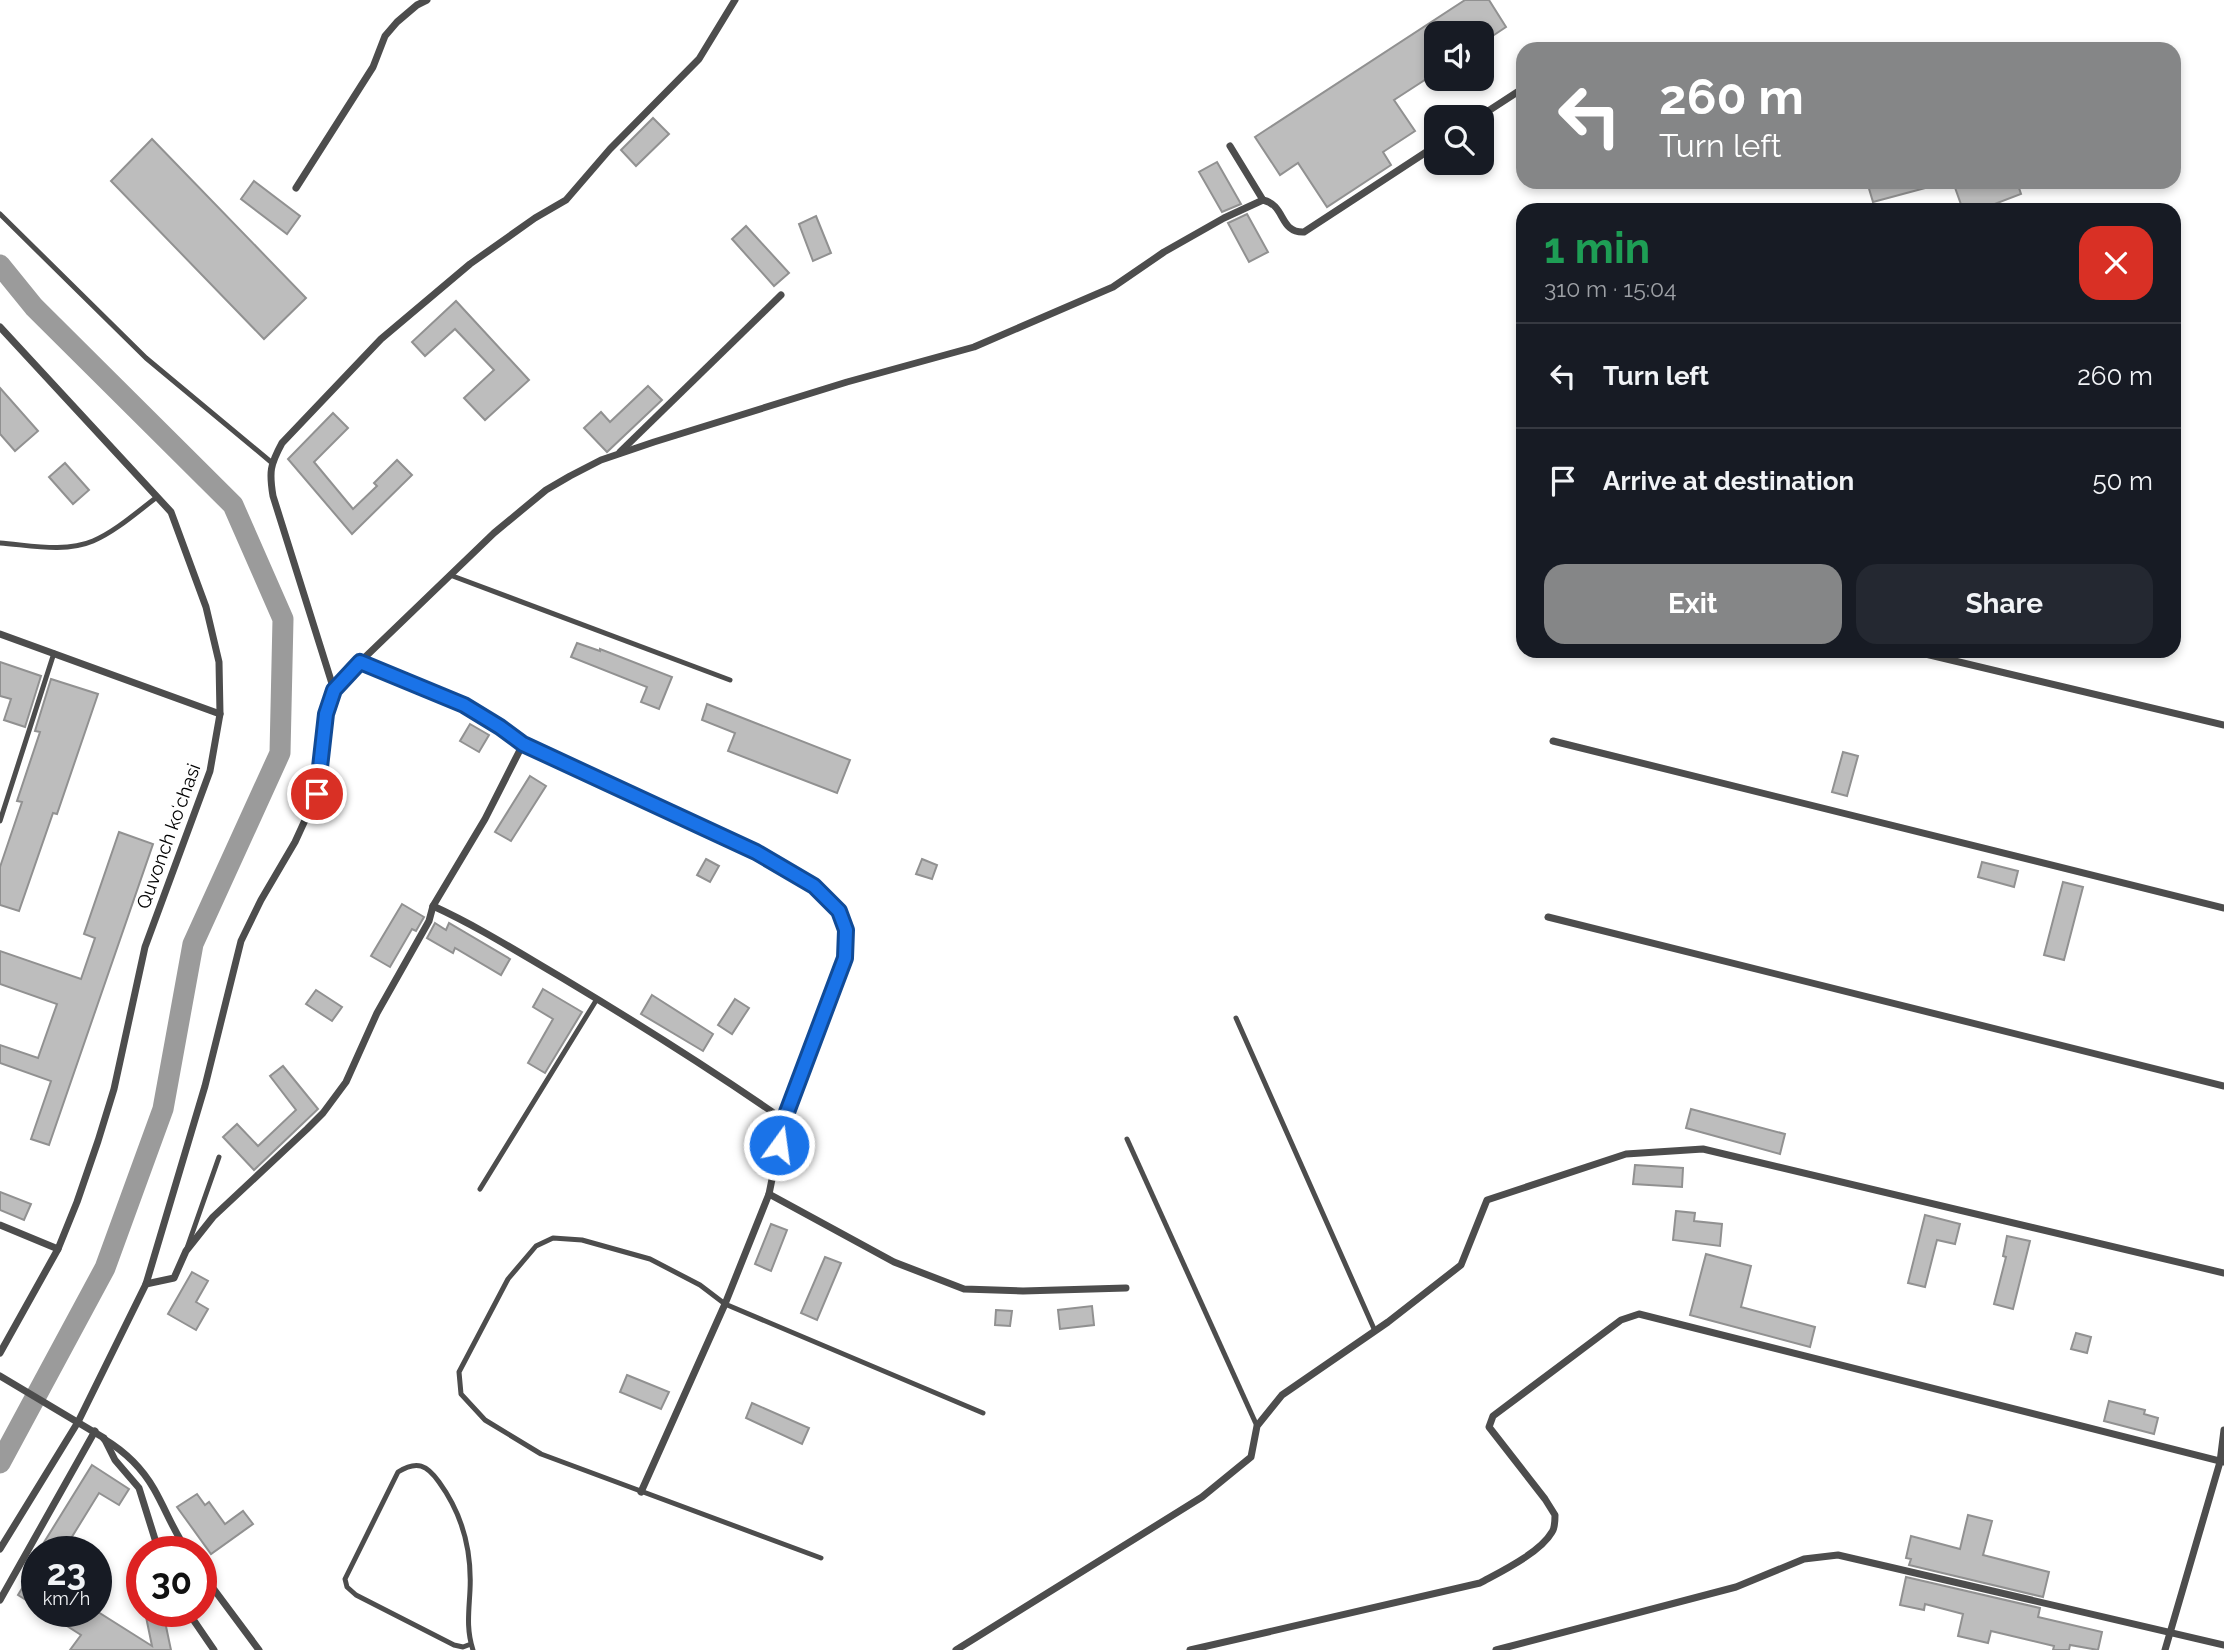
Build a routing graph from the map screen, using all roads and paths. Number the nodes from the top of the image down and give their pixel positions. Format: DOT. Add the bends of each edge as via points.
graph roads {
  1 [pos="427,0"];
  2 [pos="735,0"];
  3 [pos="1516,93"];
  4 [pos="1494,107"];
  5 [pos="1230,146"];
  6 [pos="1424,154"];
  7 [pos="296,188"];
  8 [pos="1263,200"];
  9 [pos="0,214"];
  10 [pos="781,295"];
  11 [pos="0,327"];
  12 [pos="617,455"];
  13 [pos="271,462"];
  14 [pos="157,497"];
  15 [pos="0,543"];
  16 [pos="450,575"];
  17 [pos="0,634"];
  18 [pos="54,653"];
  19 [pos="1942,658"];
  20 [pos="360,662"];
  21 [pos="730,680"];
  22 [pos="334,690"];
  23 [pos="220,714"];
  24 [pos="2224,725"];
  25 [pos="1553,741"];
  26 [pos="523,744"];
  27 [pos="0,821"];
  28 [pos="433,906"];
  29 [pos="2224,908"];
  30 [pos="1548,917"];
  31 [pos="597,999"];
  32 [pos="1236,1018"];
  33 [pos="2224,1086"];
  34 [pos="784,1120"];
  35 [pos="1127,1139"];
  36 [pos="219,1157"];
  37 [pos="480,1189"];
  38 [pos="769,1194"];
  39 [pos="0,1225"];
  40 [pos="58,1249"];
  41 [pos="186,1251"];
  42 [pos="2224,1273"];
  43 [pos="146,1284"];
  44 [pos="1126,1288"];
  45 [pos="725,1304"];
  46 [pos="1375,1331"];
  47 [pos="0,1353"];
  48 [pos="0,1376"];
  49 [pos="983,1413"];
  50 [pos="78,1423"];
  51 [pos="1257,1426"];
  52 [pos="2224,1430"];
  53 [pos="95,1431"];
  54 [pos="104,1438"];
  55 [pos="2222,1462"];
  56 [pos="641,1492"];
  57 [pos="154,1536"];
  58 [pos="177,1536"];
  59 [pos="0,1549"];
  60 [pos="821,1558"];
  61 [pos="217,1594"];
  62 [pos="0,1600"];
  63 [pos="198,1627"];
  64 [pos="2170,1632"];
  65 [pos="2224,1645"];
  66 [pos="472,1647"];
  67 [pos="214,1650"];
  68 [pos="259,1650"];
  69 [pos="956,1650"];
  70 [pos="1190,1650"];
  71 [pos="1496,1650"];
  72 [pos="2165,1650"];
  1 -- 7 [label="street" via="385,36 373,67"];
  2 -- 13 [label="street" via="699,59 566,200 470,264 381,340 282,443"];
  3 -- 4 [label="street"];
  5 -- 8 [label="street"];
  6 -- 8 [label="street" via="1304,232 1290,230 1275,205"];
  8 -- 12 [label="street" via="1164,252 1113,286 974,346"];
  9 -- 13 [label="lane" via="146,358"];
  10 -- 12 [label="street"];
  11 -- 14 [label="street, Quvonch koʻchasi"];
  12 -- 16 [label="street" via="546,490"];
  13 -- 22 [label="street" via="273,496"];
  14 -- 15 [label="lane" via="92,542 58,548"];
  14 -- 23 [label="street, Quvonch koʻchasi" via="171,512 206,607 219,663"];
  16 -- 20 [label="street"];
  16 -- 21 [label="lane"];
  17 -- 18 [label="street"];
  18 -- 23 [label="street"];
  18 -- 27 [label="lane"];
  19 -- 24 [label="street"];
  20 -- 22 [label="street"];
  20 -- 26 [label="street" via="464,705"];
  22 -- 43 [label="street" via="326,714 317,794 241,941 205,1086"];
  23 -- 40 [label="street, Quvonch koʻchasi" via="210,771 145,947 110,1102"];
  25 -- 29 [label="street"];
  26 -- 28 [label="street"];
  26 -- 34 [label="street" via="756,852 814,886 839,911 846,930 845,958"];
  28 -- 31 [label="street"];
  28 -- 41 [label="street" via="346,1082 323,1113 213,1217"];
  30 -- 33 [label="street"];
  31 -- 34 [label="street"];
  31 -- 37 [label="lane"];
  32 -- 46 [label="lane"];
  34 -- 38 [label="street"];
  35 -- 51 [label="lane"];
  36 -- 41 [label="lane"];
  38 -- 44 [label="street" via="894,1262 964,1289"];
  38 -- 45 [label="street"];
  39 -- 40 [label="street"];
  40 -- 47 [label="street, Quvonch koʻchasi"];
  41 -- 43 [label="street" via="174,1278"];
  42 -- 46 [label="street" via="1703,1149 1626,1154 1487,1200 1461,1265"];
  43 -- 50 [label="street"];
  45 -- 49 [label="lane"];
  45 -- 56 [label="street"];
  45 -- 56 [label="lane" via="650,1259 582,1240 553,1238 536,1246 508,1279 459,1372 461,1394 485,1420 541,1454"];
  46 -- 51 [label="street" via="1282,1395"];
  48 -- 50 [label="street"];
  50 -- 53 [label="street"];
  50 -- 59 [label="street"];
  51 -- 69 [label="street" via="1251,1457 1202,1497"];
  52 -- 55 [label="street"];
  53 -- 54 [label="street"];
  53 -- 62 [label="street"];
  54 -- 57 [label="street" via="115,1460 139,1488"];
  54 -- 58 [label="street" via="125,1451 154,1488"];
  55 -- 64 [label="street"];
  55 -- 70 [label="street" via="1639,1314 1621,1320 1493,1416 1489,1427 1555,1516 1553,1531 1516,1564 1480,1583"];
  56 -- 60 [label="lane"];
  61 -- 68 [label="street"];
  63 -- 67 [label="street"];
  64 -- 65 [label="street"];
  64 -- 71 [label="street" via="1838,1555 1804,1559 1737,1587"];
  64 -- 72 [label="street"];
  66 -- 66 [label="lane" via="466,1534 455,1506 430,1470 409,1465 398,1472 345,1579 347,1587 454,1645"];
}
